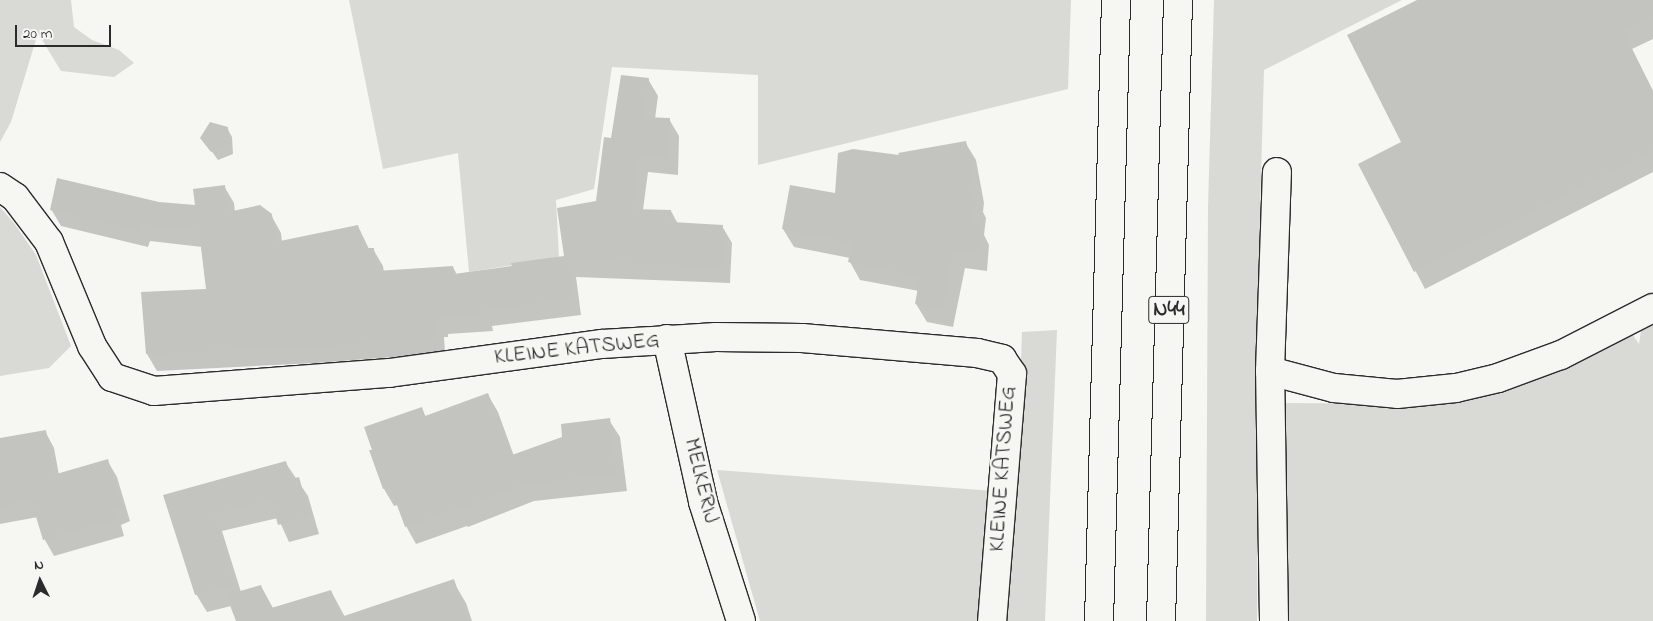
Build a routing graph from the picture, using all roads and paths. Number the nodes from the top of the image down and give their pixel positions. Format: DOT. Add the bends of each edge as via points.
graph roads {
  1 [pos="1116,0"];
  2 [pos="1178,0"];
  3 [pos="1277,172"];
  4 [pos="0,187"];
  5 [pos="1653,308"];
  6 [pos="668,339"];
  7 [pos="1270,370"];
  8 [pos="741,621"];
  9 [pos="992,621"];
  10 [pos="1100,621"];
  11 [pos="1161,621"];
  12 [pos="1274,621"];
  1 -- 10 [label="main road"];
  2 -- 11 [label="main road, N44"];
  3 -- 7 [label="main road"];
  4 -- 6 [label="main road, KLEINE KATSWEG" via="16,198 49,242 92,346 112,378 154,391 389,373 602,344"];
  5 -- 7 [label="main road" via="1561,354 1498,378 1456,388 1397,394 1334,388"];
  6 -- 8 [label="main road, MELKERIJ" via="703,502"];
  6 -- 9 [label="main road, KLEINE KATSWEG" via="802,338 1002,359 1012,374"];
  7 -- 12 [label="main road"];
}
